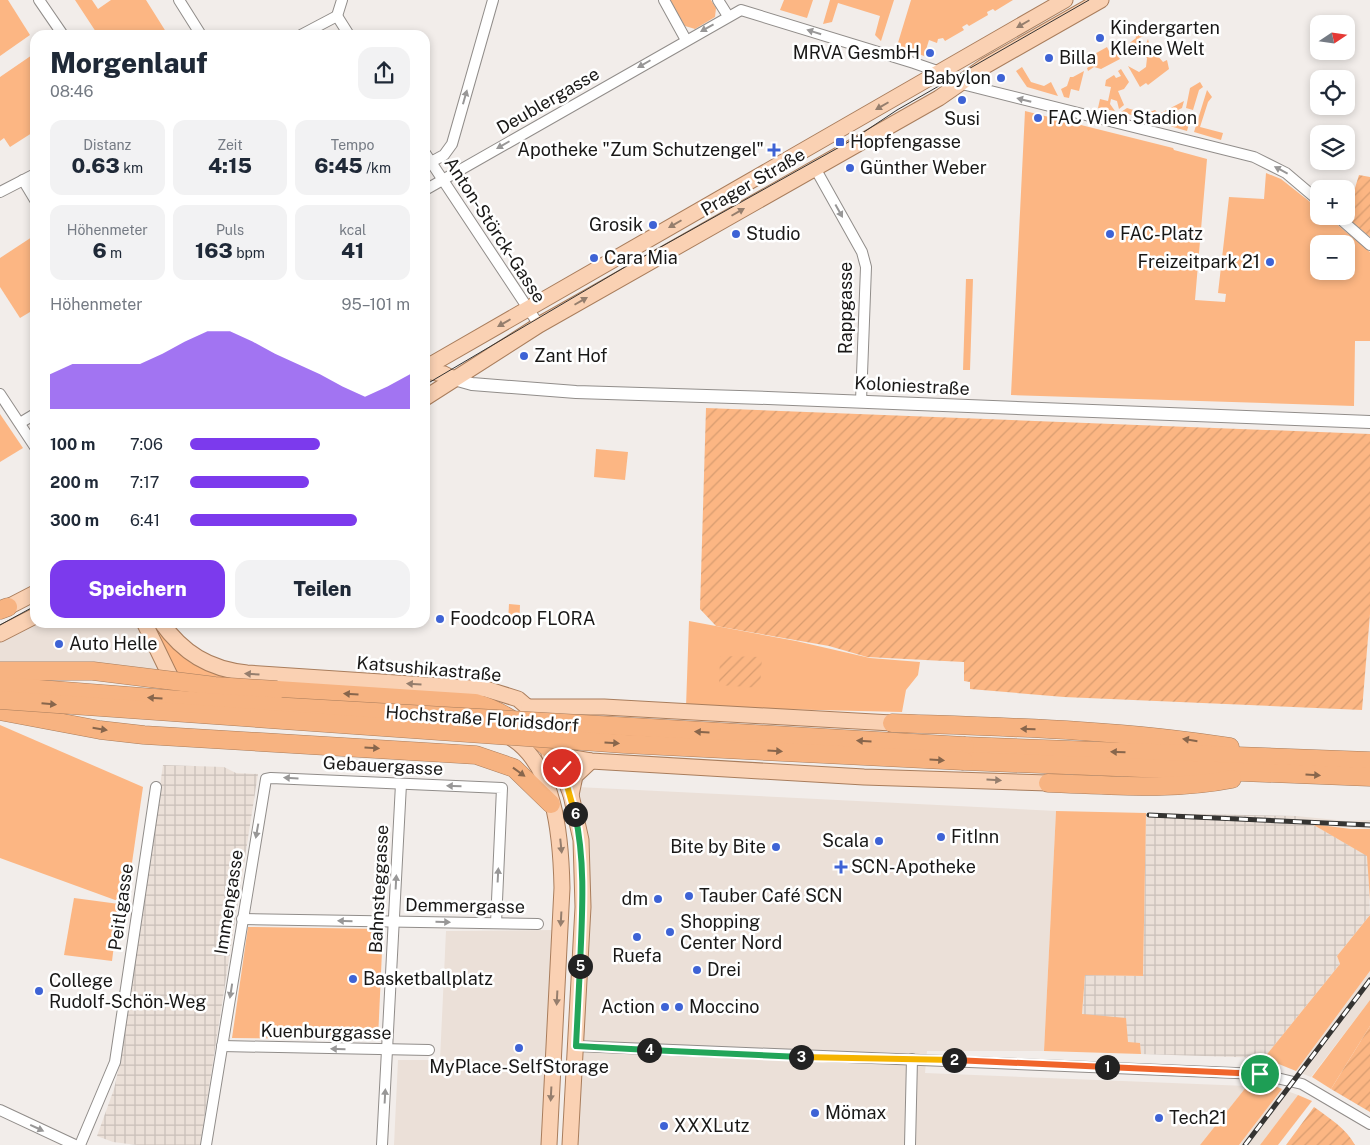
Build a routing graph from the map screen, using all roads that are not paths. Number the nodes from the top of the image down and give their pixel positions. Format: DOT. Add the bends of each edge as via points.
graph roads {
  1 [pos="39,0"];
  2 [pos="179,0"];
  3 [pos="342,0"];
  4 [pos="493,0"];
  5 [pos="664,0"];
  6 [pos="718,0"];
  7 [pos="1065,0"];
  8 [pos="1091,2"];
  9 [pos="337,16"];
  10 [pos="728,16"];
  11 [pos="60,30"];
  12 [pos="198,30"];
  13 [pos="310,30"];
  14 [pos="346,30"];
  15 [pos="686,40"];
  16 [pos="940,72"];
  17 [pos="958,83"];
  18 [pos="809,149"];
  19 [pos="431,162"];
  20 [pos="815,168"];
  21 [pos="30,176"];
  22 [pos="22,180"];
  23 [pos="443,180"];
  24 [pos="430,187"];
  25 [pos="0,192"];
  26 [pos="30,192"];
  27 [pos="1310,193"];
  28 [pos="1347,225"];
  29 [pos="1370,245"];
  30 [pos="528,309"];
  31 [pos="539,325"];
  32 [pos="430,366"];
  33 [pos="430,370"];
  34 [pos="454,379"];
  35 [pos="0,394"];
  36 [pos="430,395"];
  37 [pos="861,401"];
  38 [pos="30,417"];
  39 [pos="1370,422"];
  40 [pos="20,423"];
  41 [pos="30,439"];
  42 [pos="30,595"];
  43 [pos="4,608"];
  44 [pos="30,619"];
  45 [pos="147,628"];
  46 [pos="166,628"];
  47 [pos="0,634"];
  48 [pos="0,671"];
  49 [pos="0,686"];
  50 [pos="0,700"];
  51 [pos="529,707"];
  52 [pos="580,708"];
  53 [pos="0,711"];
  54 [pos="892,723"];
  55 [pos="541,740"];
  56 [pos="522,744"];
  57 [pos="965,754"];
  58 [pos="558,756"];
  59 [pos="590,761"];
  60 [pos="1370,761"];
  61 [pos="1268,765"];
  62 [pos="539,768"];
  63 [pos="1370,777"];
  64 [pos="893,778"];
  65 [pos="265,783"];
  66 [pos="1048,783"];
  67 [pos="401,784"];
  68 [pos="156,787"];
  69 [pos="571,794"];
  70 [pos="551,804"];
  71 [pos="242,919"];
  72 [pos="394,921"];
  73 [pos="496,923"];
  74 [pos="538,924"];
  75 [pos="555,1045"];
  76 [pos="222,1046"];
  77 [pos="576,1046"];
  78 [pos="387,1050"];
  79 [pos="429,1050"];
  80 [pos="912,1059"];
  81 [pos="0,1110"];
  82 [pos="1370,1124"];
  83 [pos="75,1145"];
  84 [pos="80,1145"];
  85 [pos="206,1145"];
  86 [pos="382,1145"];
  87 [pos="549,1145"];
  88 [pos="570,1145"];
  89 [pos="910,1145"];
  1 -- 11 [label="street"];
  2 -- 12 [label="street"];
  3 -- 9 [label="street"];
  19 -- 4 [label="street, one-way" via="444,155 452,144"];
  5 -- 15 [label="street"];
  6 -- 10 [label="street"];
  7 -- 16 [label="main road, Prager Straße, one-way"];
  8 -- 17 [label="main road, Prager Straße"];
  9 -- 13 [label="street"];
  9 -- 14 [label="street"];
  10 -- 15 [label="street, Deublergasse, one-way"];
  16 -- 10 [label="street, one-way" via="741,10"];
  15 -- 23 [label="street, Deublergasse, one-way"];
  16 -- 17 [label="street"];
  16 -- 18 [label="main road, Prager Straße, one-way"];
  17 -- 20 [label="main road, Prager Straße" via="939,98"];
  27 -- 17 [label="street, one-way" via="1286,173 1254,157"];
  18 -- 20 [label="main road"];
  18 -- 30 [label="main road, Prager Straße, one-way"];
  19 -- 23 [label="street, Anton-Störck-Gasse"];
  31 -- 20 [label="main road, Prager Straße, one-way"];
  20 -- 37 [label="street, Rappgasse, one-way" via="862,252 866,267"];
  21 -- 22 [label="street"];
  22 -- 25 [label="street"];
  22 -- 26 [label="street"];
  23 -- 24 [label="street, Deublergasse"];
  23 -- 30 [label="street, Anton-Störck-Gasse"];
  28 -- 29 [label="street"];
  30 -- 31 [label="street, Anton-Störck-Gasse"];
  30 -- 32 [label="main road, Prager Straße, one-way"];
  31 -- 34 [label="main road, Prager Straße"];
  33 -- 34 [label="main road"];
  34 -- 36 [label="main road, Prager Straße"];
  34 -- 37 [label="street, Koloniestraße" via="472,384 576,392"];
  35 -- 40 [label="street"];
  37 -- 39 [label="street, Koloniestraße"];
  38 -- 40 [label="street"];
  40 -- 41 [label="street"];
  42 -- 43 [label="main road"];
  44 -- 47 [label="main road"];
  45 -- 56 [label="main road" via="175,688 199,705 224,710 475,726 494,730"];
  51 -- 46 [label="main road, Katsushikastraße, one-way" via="508,694 486,689 223,670 188,652"];
  55 -- 48 [label="highway, one-way, bridge" via="508,715 475,703 215,686 93,671"];
  57 -- 49 [label="highway, Hochstraße Floridsdorf, one-way, bridge"];
  50 -- 57 [label="highway, Hochstraße Floridsdorf, one-way, bridge" via="614,743"];
  51 -- 52 [label="main road"];
  51 -- 55 [label="main road, Katsushikastraße"];
  52 -- 54 [label="main road"];
  52 -- 55 [label="main road" via="560,717"];
  53 -- 70 [label="highway, one-way" via="113,732 476,755 524,774"];
  61 -- 54 [label="highway, one-way" via="1232,747 1141,735"];
  54 -- 64 [label="street" via="896,732 897,770"];
  55 -- 56 [label="main road"];
  55 -- 58 [label="highway"];
  55 -- 62 [label="main road"];
  56 -- 62 [label="main road"];
  57 -- 61 [label="highway"];
  58 -- 59 [label="main road"];
  58 -- 69 [label="main road"];
  59 -- 64 [label="main road"];
  59 -- 69 [label="main road" via="575,776"];
  60 -- 61 [label="highway"];
  61 -- 63 [label="highway, one-way"];
  61 -- 66 [label="highway" via="1220,781 1183,785"];
  62 -- 70 [label="main road"];
  64 -- 66 [label="main road, one-way"];
  67 -- 65 [label="street, Gebauergasse, one-way" via="271,778"];
  65 -- 71 [label="street, Immengasse, one-way"];
  72 -- 67 [label="street, Bahnsteggasse, one-way"];
  73 -- 67 [label="street, Gebauergasse, one-way" via="502,788"];
  68 -- 84 [label="street, Peitlgasse" via="115,1062"];
  69 -- 77 [label="main road" via="581,840 583,907"];
  70 -- 75 [label="main road, one-way" via="560,837 562,888"];
  72 -- 71 [label="street, Demmergasse, one-way"];
  71 -- 76 [label="street, Immengasse, one-way"];
  72 -- 73 [label="street, Demmergasse, one-way"];
  72 -- 78 [label="street, Bahnsteggasse"];
  73 -- 74 [label="street, Demmergasse"];
  75 -- 77 [label="main road"];
  75 -- 87 [label="main road, one-way"];
  78 -- 76 [label="street, Kuenburggasse, one-way"];
  76 -- 85 [label="street, Immengasse"];
  77 -- 80 [label="street"];
  77 -- 88 [label="main road"];
  78 -- 79 [label="street, Kuenburggasse"];
  86 -- 78 [label="street, Bahnsteggasse, one-way"];
  80 -- 82 [label="street" via="1260,1074 1302,1084"];
  80 -- 89 [label="street"];
  81 -- 83 [label="street, one-way"];
}
